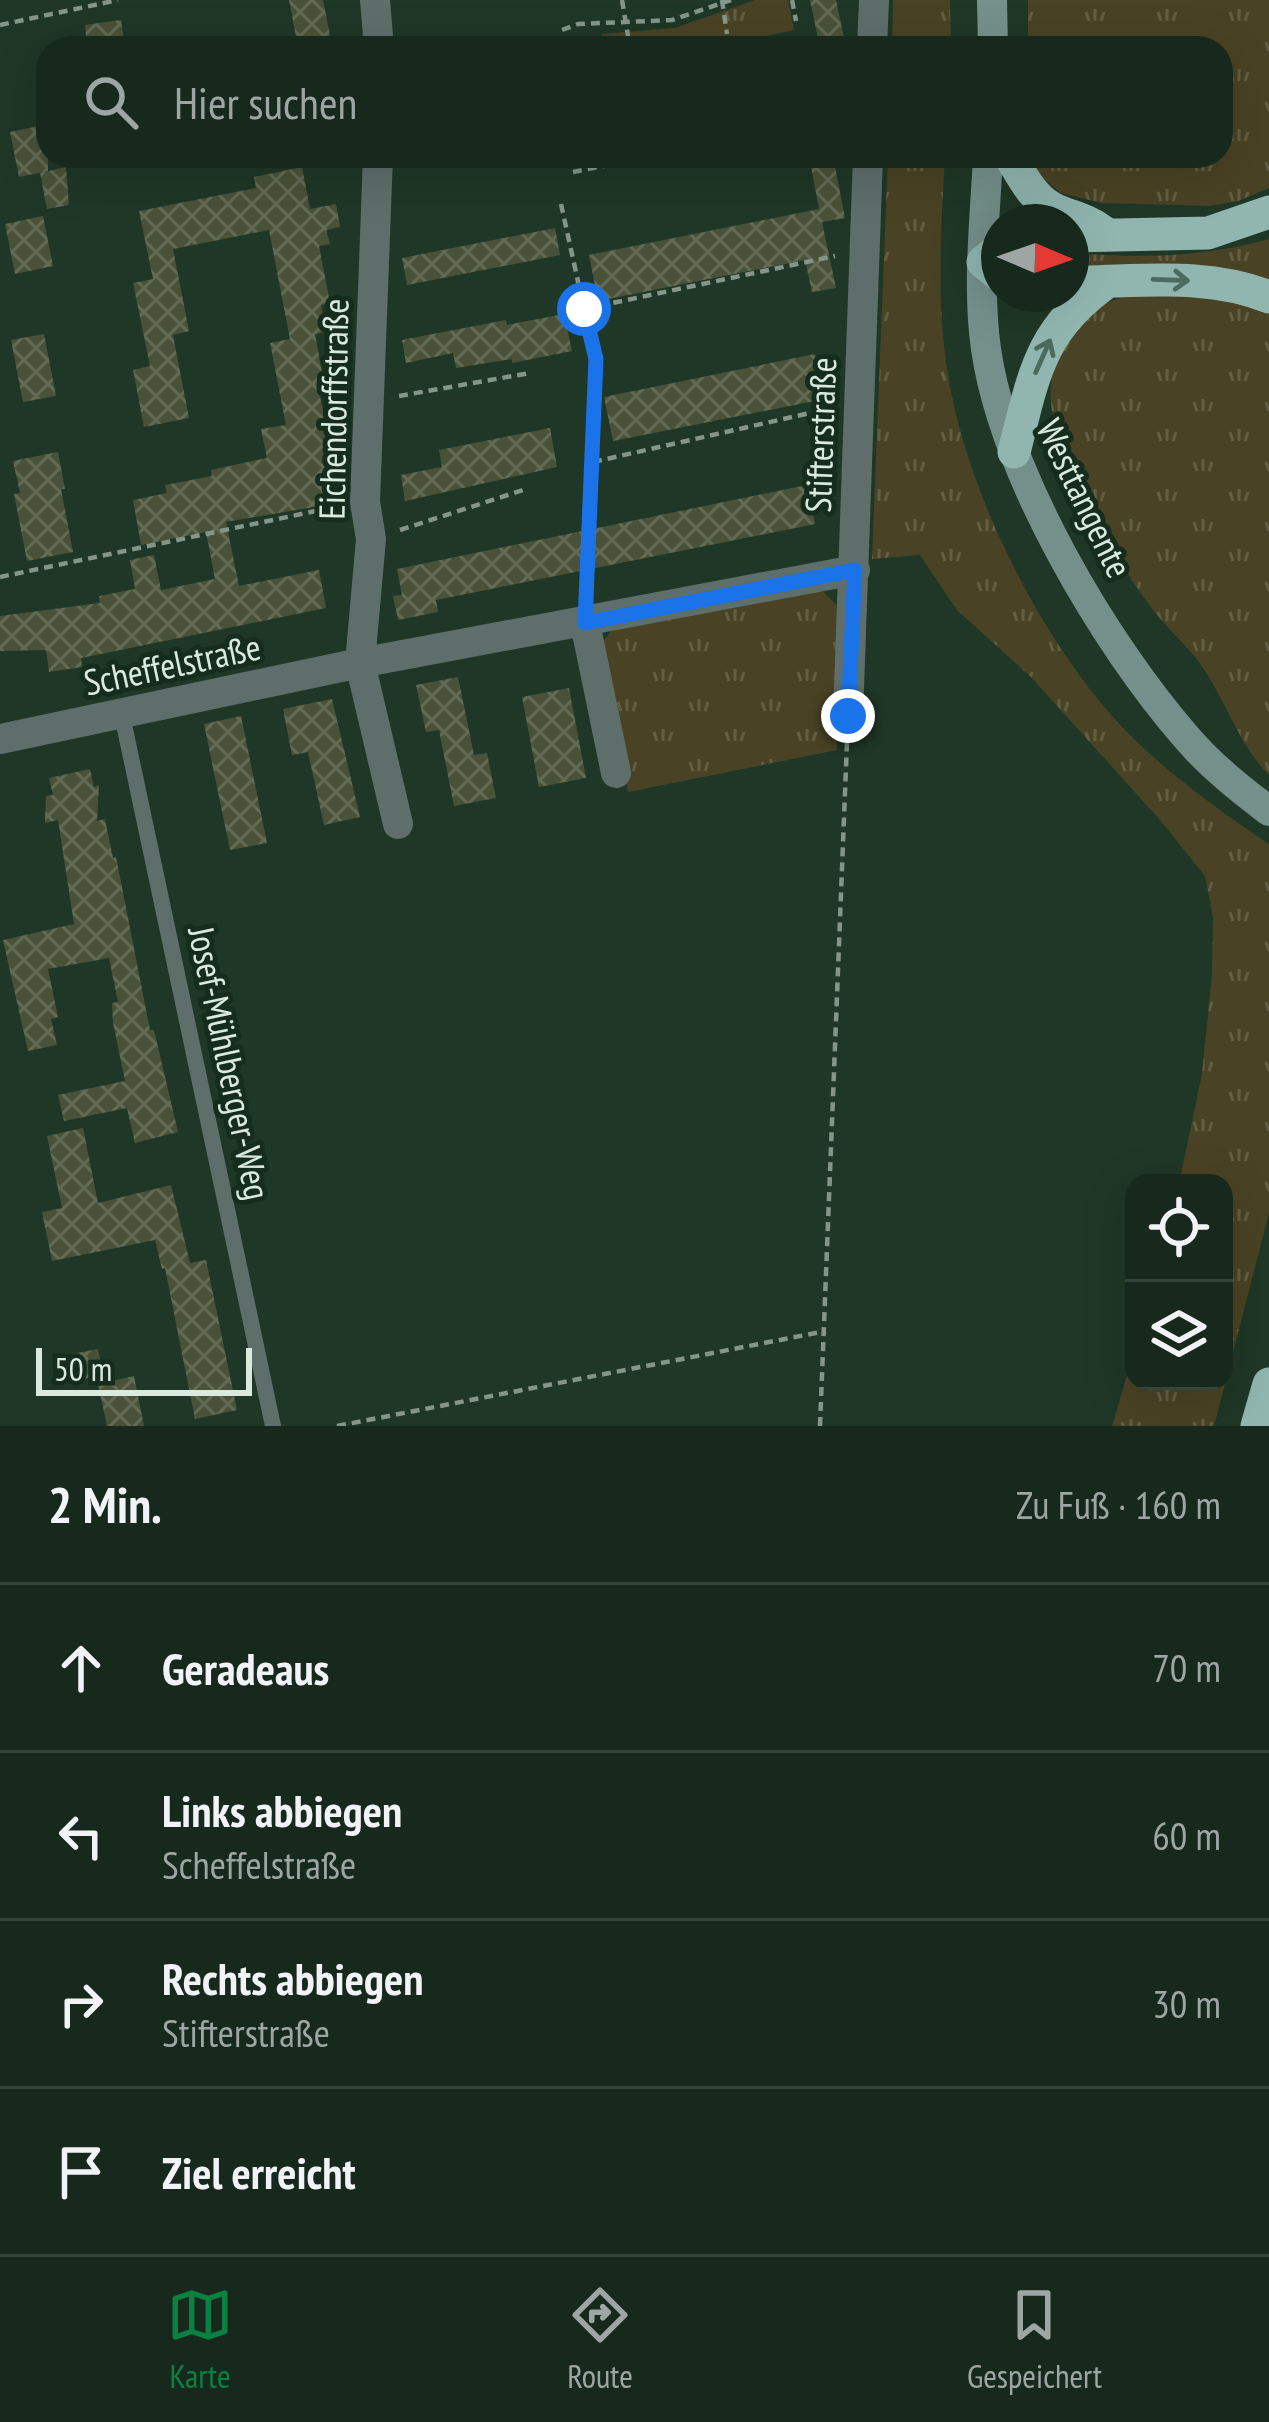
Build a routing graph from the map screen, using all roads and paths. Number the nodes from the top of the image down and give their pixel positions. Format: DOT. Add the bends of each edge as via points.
graph roads {
  1 [pos="118,0"];
  2 [pos="375,0"];
  3 [pos="622,0"];
  4 [pos="731,0"];
  5 [pos="792,0"];
  6 [pos="874,0"];
  7 [pos="992,0"];
  8 [pos="722,2"];
  9 [pos="796,21"];
  10 [pos="626,23"];
  11 [pos="0,25"];
  12 [pos="562,30"];
  13 [pos="728,34"];
  14 [pos="378,36"];
  15 [pos="628,36"];
  16 [pos="872,36"];
  17 [pos="993,36"];
  18 [pos="378,168"];
  19 [pos="593,168"];
  20 [pos="867,168"];
  21 [pos="989,168"];
  22 [pos="1018,168"];
  23 [pos="573,172"];
  24 [pos="561,204"];
  25 [pos="991,204"];
  26 [pos="1269,212"];
  27 [pos="1108,235"];
  28 [pos="1089,236"];
  29 [pos="864,250"];
  30 [pos="1089,282"];
  31 [pos="1107,282"];
  32 [pos="1269,296"];
  33 [pos="584,309"];
  34 [pos="989,312"];
  35 [pos="530,373"];
  36 [pos="369,401"];
  37 [pos="861,401"];
  38 [pos="1014,452"];
  39 [pos="593,462"];
  40 [pos="524,490"];
  41 [pos="365,502"];
  42 [pos="371,539"];
  43 [pos="855,570"];
  44 [pos="0,577"];
  45 [pos="585,623"];
  46 [pos="360,663"];
  47 [pos="122,715"];
  48 [pos="848,716"];
  49 [pos="0,739"];
  50 [pos="616,773"];
  51 [pos="1269,811"];
  52 [pos="398,824"];
  53 [pos="826,1331"];
  54 [pos="1269,1384"];
  55 [pos="273,1426"];
  56 [pos="337,1426"];
  57 [pos="820,1426"];
  58 [pos="1258,1426"];
  1 -- 11 [label="path"];
  2 -- 14 [label="street"];
  3 -- 10 [label="path"];
  4 -- 8 [label="path"];
  5 -- 9 [label="path"];
  6 -- 16 [label="street"];
  7 -- 17 [label="main road"];
  8 -- 10 [label="path" via="672,20"];
  8 -- 13 [label="path"];
  10 -- 12 [label="path"];
  10 -- 15 [label="path"];
  18 -- 36 [label="street, Eichendorffstraße"];
  19 -- 23 [label="path"];
  20 -- 29 [label="street, Stifterstraße"];
  21 -- 25 [label="main road, Westtangente"];
  22 -- 27 [label="highway" via="1051,208 1083,216"];
  24 -- 33 [label="path"];
  26 -- 27 [label="highway" via="1208,233"];
  27 -- 28 [label="highway"];
  29 -- 33 [label="path"];
  29 -- 37 [label="street, Stifterstraße"];
  30 -- 31 [label="highway"];
  31 -- 32 [label="highway, one-way" via="1215,282"];
  38 -- 31 [label="highway, one-way" via="1047,342"];
  33 -- 39 [label="path" via="596,359"];
  34 -- 38 [label="main road, Westtangente" via="986,346"];
  35 -- 36 [label="path"];
  36 -- 41 [label="street, Eichendorffstraße"];
  37 -- 39 [label="path"];
  37 -- 43 [label="street, Stifterstraße"];
  38 -- 51 [label="main road, Westtangente" via="1058,547 1144,685 1189,740"];
  39 -- 45 [label="path"];
  40 -- 42 [label="path"];
  41 -- 42 [label="street, Eichendorffstraße"];
  41 -- 44 [label="path"];
  42 -- 46 [label="street, Eichendorffstraße"];
  43 -- 45 [label="street, Scheffelstraße"];
  43 -- 48 [label="street, Stifterstraße"];
  45 -- 46 [label="street, Scheffelstraße"];
  45 -- 50 [label="street"];
  46 -- 47 [label="street, Scheffelstraße"];
  46 -- 52 [label="street"];
  47 -- 49 [label="street, Scheffelstraße"];
  47 -- 55 [label="lane, Josef-Mühlberger-Weg"];
  48 -- 53 [label="path"];
  53 -- 56 [label="path"];
  53 -- 57 [label="path"];
  54 -- 58 [label="highway"];
}
